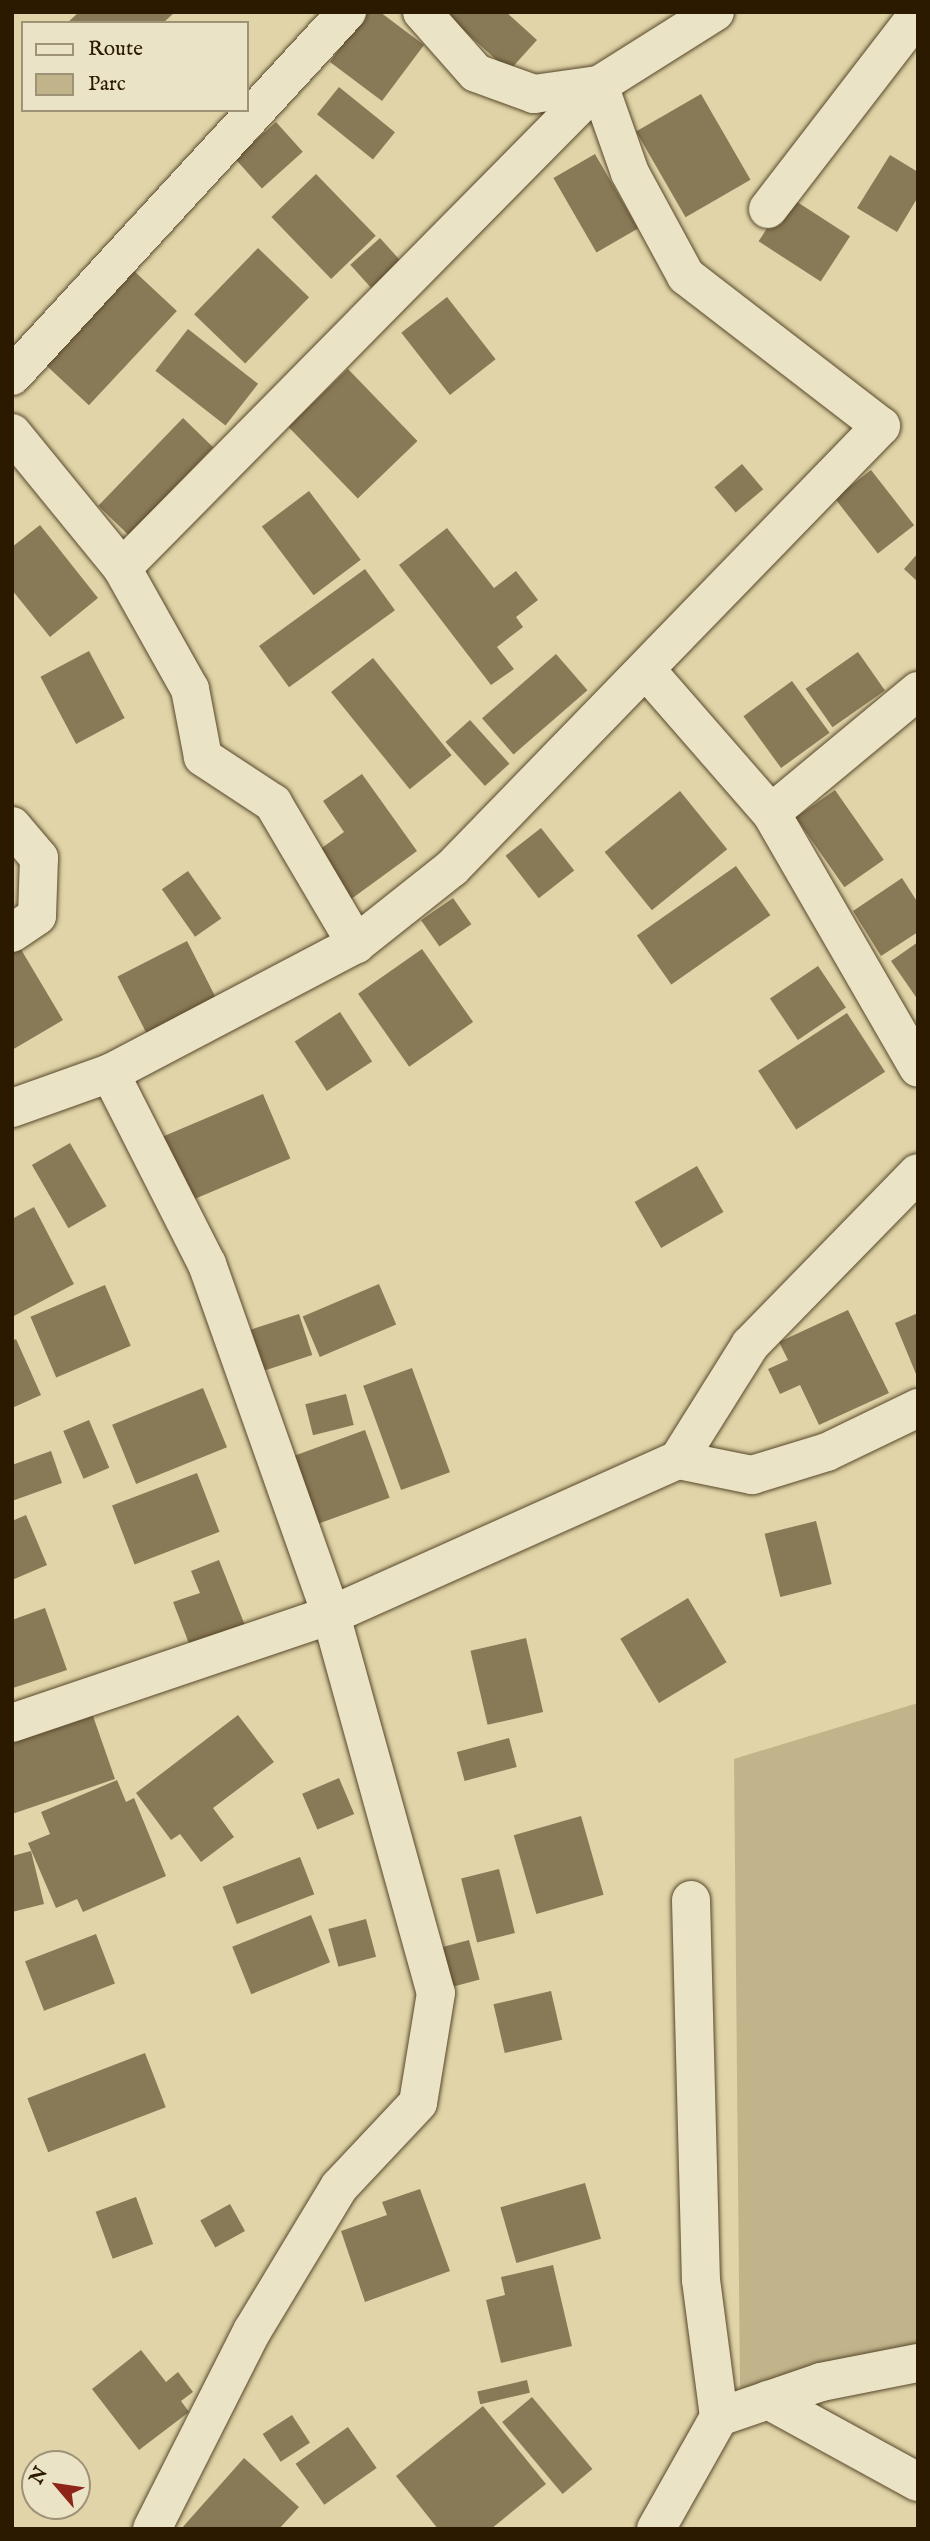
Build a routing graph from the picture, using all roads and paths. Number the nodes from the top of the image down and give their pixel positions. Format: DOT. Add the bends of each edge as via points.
graph roads {
  1 [pos="347,12"];
  2 [pos="422,12"];
  3 [pos="715,12"];
  4 [pos="918,13"];
  5 [pos="599,85"];
  6 [pos="768,209"];
  7 [pos="12,376"];
  8 [pos="12,433"];
  9 [pos="122,568"];
  10 [pos="647,671"];
  11 [pos="918,691"];
  12 [pos="771,813"];
  13 [pos="12,826"];
  14 [pos="12,933"];
  15 [pos="356,944"];
  16 [pos="918,1068"];
  17 [pos="110,1073"];
  18 [pos="12,1108"];
  19 [pos="918,1173"];
  20 [pos="918,1408"];
  21 [pos="678,1460"];
  22 [pos="331,1615"];
  23 [pos="12,1723"];
  24 [pos="691,1900"];
  25 [pos="918,2363"];
  26 [pos="768,2400"];
  27 [pos="719,2417"];
  28 [pos="918,2482"];
  29 [pos="152,2529"];
  30 [pos="656,2529"];
  1 -- 7 [label="street"];
  2 -- 5 [label="street" via="476,73 534,94"];
  3 -- 5 [label="street"];
  4 -- 6 [label="street"];
  5 -- 9 [label="street"];
  5 -- 10 [label="street" via="630,173 686,276 881,426"];
  8 -- 9 [label="street"];
  9 -- 15 [label="street" via="190,690 203,757 273,803"];
  10 -- 12 [label="street"];
  10 -- 15 [label="street" via="452,868"];
  11 -- 12 [label="street"];
  12 -- 16 [label="street"];
  13 -- 14 [label="street" via="39,858 37,916"];
  15 -- 17 [label="street"];
  17 -- 18 [label="street"];
  17 -- 22 [label="street" via="207,1264"];
  19 -- 21 [label="street" via="750,1345"];
  20 -- 21 [label="street" via="827,1452 752,1475"];
  21 -- 22 [label="street"];
  22 -- 23 [label="street"];
  22 -- 29 [label="street" via="436,1993 418,2103 339,2187 251,2331"];
  24 -- 27 [label="street" via="701,2280"];
  25 -- 26 [label="street" via="821,2382"];
  26 -- 27 [label="street"];
  26 -- 28 [label="street"];
  27 -- 30 [label="street"];
}
